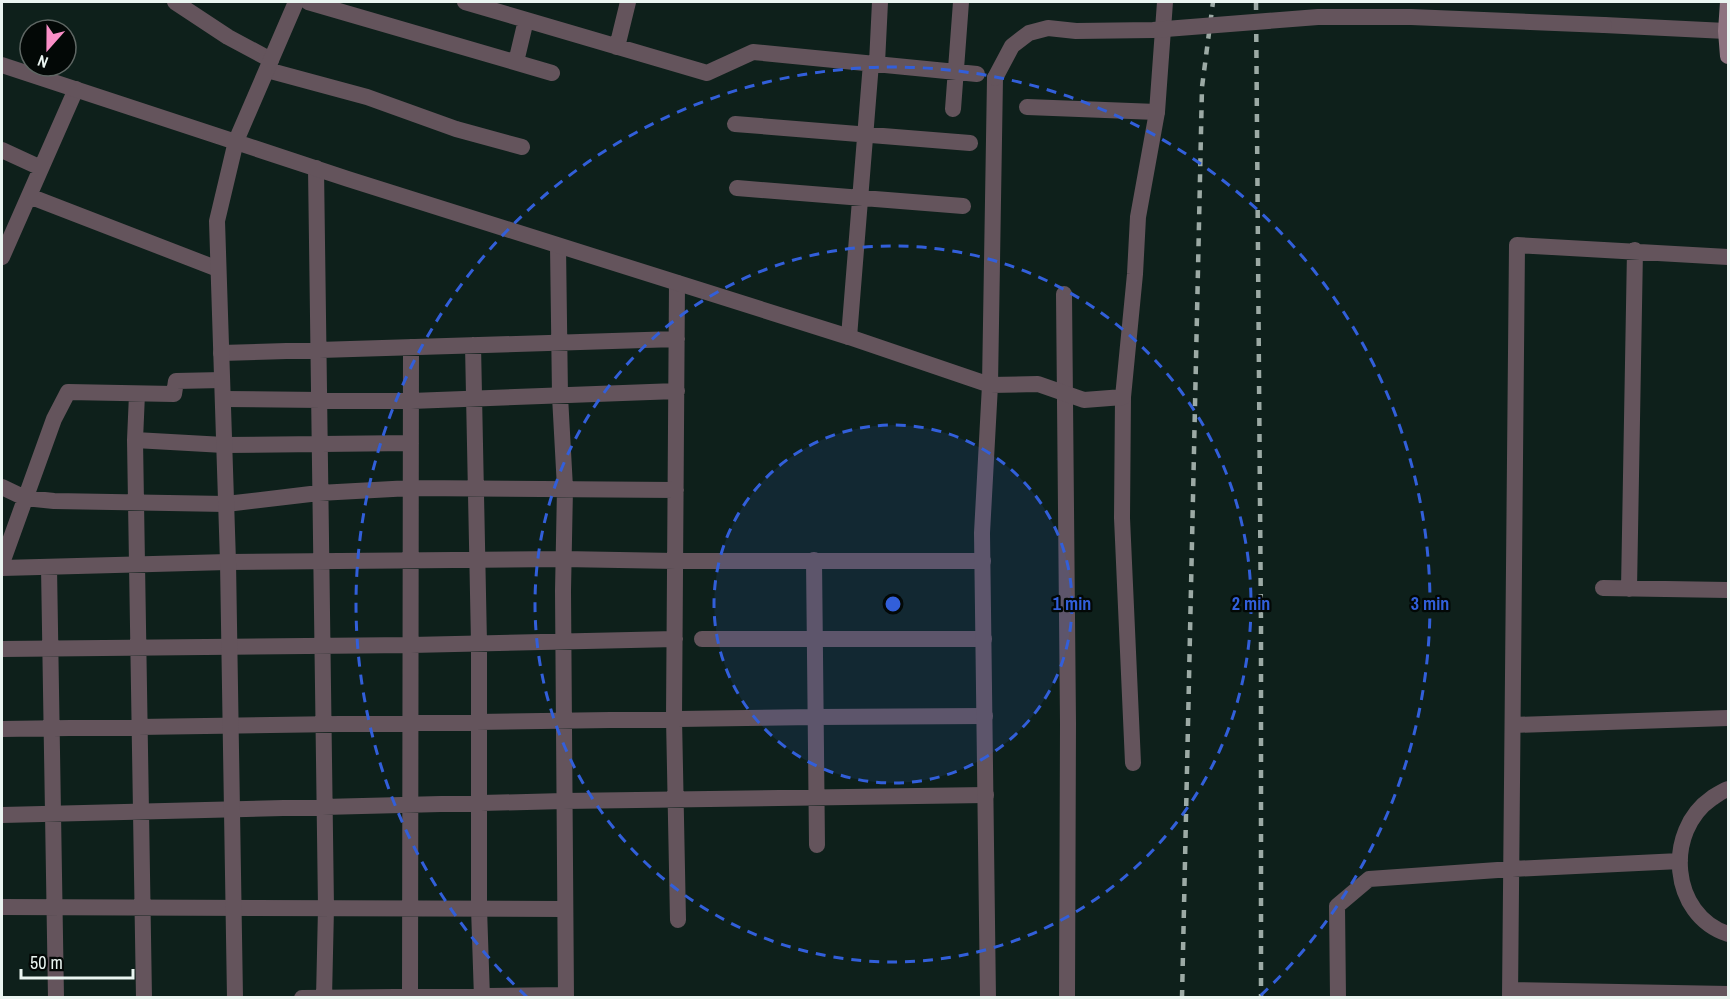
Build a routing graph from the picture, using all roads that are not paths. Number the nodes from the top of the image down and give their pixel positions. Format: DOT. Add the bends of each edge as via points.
graph roads {
  1 [pos="174,2"];
  2 [pos="296,2"];
  3 [pos="308,2"];
  4 [pos="465,2"];
  5 [pos="628,2"];
  6 [pos="880,2"];
  7 [pos="961,2"];
  8 [pos="1166,2"];
  9 [pos="1728,4"];
  10 [pos="526,20"];
  11 [pos="1726,31"];
  12 [pos="617,47"];
  13 [pos="1728,56"];
  14 [pos="516,62"];
  15 [pos="874,63"];
  16 [pos="2,65"];
  17 [pos="269,65"];
  18 [pos="552,72"];
  19 [pos="956,72"];
  20 [pos="977,74"];
  21 [pos="76,89"];
  22 [pos="1027,107"];
  23 [pos="953,109"];
  24 [pos="1157,111"];
  25 [pos="735,124"];
  26 [pos="865,134"];
  27 [pos="236,141"];
  28 [pos="970,143"];
  29 [pos="522,147"];
  30 [pos="2,150"];
  31 [pos="41,168"];
  32 [pos="316,168"];
  33 [pos="737,188"];
  34 [pos="29,196"];
  35 [pos="860,198"];
  36 [pos="963,206"];
  37 [pos="6,234"];
  38 [pos="558,246"];
  39 [pos="1635,250"];
  40 [pos="2,257"];
  41 [pos="1728,257"];
  42 [pos="218,269"];
  43 [pos="677,283"];
  44 [pos="1064,294"];
  45 [pos="849,337"];
  46 [pos="677,339"];
  47 [pos="561,343"];
  48 [pos="473,345"];
  49 [pos="411,347"];
  50 [pos="317,350"];
  51 [pos="221,353"];
  52 [pos="222,380"];
  53 [pos="990,385"];
  54 [pos="677,391"];
  55 [pos="1064,393"];
  56 [pos="137,394"];
  57 [pos="560,396"];
  58 [pos="1123,397"];
  59 [pos="473,398"];
  60 [pos="222,399"];
  61 [pos="318,400"];
  62 [pos="411,401"];
  63 [pos="135,440"];
  64 [pos="319,443"];
  65 [pos="411,443"];
  66 [pos="224,444"];
  67 [pos="2,487"];
  68 [pos="411,488"];
  69 [pos="475,488"];
  70 [pos="565,488"];
  71 [pos="676,490"];
  72 [pos="319,493"];
  73 [pos="25,498"];
  74 [pos="137,504"];
  75 [pos="226,504"];
  76 [pos="563,559"];
  77 [pos="411,560"];
  78 [pos="477,560"];
  79 [pos="814,560"];
  80 [pos="320,561"];
  81 [pos="675,561"];
  82 [pos="983,561"];
  83 [pos="2,562"];
  84 [pos="228,562"];
  85 [pos="138,565"];
  86 [pos="49,567"];
  87 [pos="2,568"];
  88 [pos="1603,588"];
  89 [pos="1629,589"];
  90 [pos="1728,590"];
  91 [pos="815,638"];
  92 [pos="675,639"];
  93 [pos="702,639"];
  94 [pos="984,639"];
  95 [pos="563,641"];
  96 [pos="479,644"];
  97 [pos="229,645"];
  98 [pos="322,645"];
  99 [pos="411,645"];
  100 [pos="139,647"];
  101 [pos="50,648"];
  102 [pos="2,649"];
  103 [pos="985,716"];
  104 [pos="816,717"];
  105 [pos="674,718"];
  106 [pos="1728,718"];
  107 [pos="563,720"];
  108 [pos="479,722"];
  109 [pos="411,723"];
  110 [pos="322,725"];
  111 [pos="1513,725"];
  112 [pos="231,727"];
  113 [pos="51,728"];
  114 [pos="140,728"];
  115 [pos="2,729"];
  116 [pos="1132,763"];
  117 [pos="1728,789"];
  118 [pos="986,795"];
  119 [pos="816,796"];
  120 [pos="676,799"];
  121 [pos="564,801"];
  122 [pos="480,803"];
  123 [pos="410,805"];
  124 [pos="324,806"];
  125 [pos="232,808"];
  126 [pos="141,811"];
  127 [pos="52,814"];
  128 [pos="2,815"];
  129 [pos="817,845"];
  130 [pos="1680,861"];
  131 [pos="1512,868"];
  132 [pos="2,907"];
  133 [pos="54,907"];
  134 [pos="142,908"];
  135 [pos="234,908"];
  136 [pos="326,908"];
  137 [pos="410,908"];
  138 [pos="479,908"];
  139 [pos="564,909"];
  140 [pos="678,920"];
  141 [pos="1728,934"];
  142 [pos="1510,994"];
  143 [pos="1728,994"];
  144 [pos="566,996"];
  145 [pos="324,997"];
  146 [pos="410,997"];
  147 [pos="482,997"];
  148 [pos="56,998"];
  149 [pos="144,998"];
  150 [pos="235,998"];
  151 [pos="302,998"];
  152 [pos="988,998"];
  153 [pos="1067,998"];
  154 [pos="1338,998"];
  1 -- 17 [label="street"];
  2 -- 17 [label="street"];
  3 -- 14 [label="street"];
  4 -- 10 [label="street"];
  5 -- 12 [label="street"];
  6 -- 15 [label="street"];
  7 -- 19 [label="street"];
  8 -- 24 [label="street"];
  9 -- 11 [label="main road"];
  10 -- 12 [label="street"];
  10 -- 14 [label="street"];
  11 -- 13 [label="main road"];
  11 -- 53 [label="street, bridge" via="1446,18 1318,17 1153,30 1048,28 1029,33 1012,46 995,78"];
  12 -- 15 [label="street" via="707,73 753,52"];
  14 -- 18 [label="street"];
  15 -- 19 [label="street"];
  15 -- 26 [label="street"];
  16 -- 21 [label="street"];
  17 -- 27 [label="street"];
  17 -- 29 [label="street" via="456,129"];
  19 -- 20 [label="street"];
  19 -- 23 [label="street"];
  21 -- 27 [label="street"];
  21 -- 31 [label="street"];
  22 -- 24 [label="street"];
  24 -- 58 [label="street" via="1138,217"];
  25 -- 26 [label="street"];
  26 -- 28 [label="street"];
  26 -- 35 [label="street"];
  27 -- 32 [label="street"];
  27 -- 42 [label="street" via="217,221"];
  30 -- 31 [label="street"];
  31 -- 34 [label="street"];
  32 -- 38 [label="street"];
  32 -- 50 [label="street"];
  33 -- 35 [label="street"];
  34 -- 37 [label="street"];
  34 -- 42 [label="street"];
  35 -- 36 [label="street"];
  35 -- 45 [label="street"];
  37 -- 40 [label="street"];
  38 -- 43 [label="street"];
  38 -- 47 [label="street"];
  39 -- 41 [label="street"];
  39 -- 89 [label="street"];
  39 -- 111 [label="street" via="1517,245"];
  42 -- 51 [label="street"];
  43 -- 45 [label="street"];
  43 -- 46 [label="street"];
  44 -- 55 [label="street"];
  45 -- 53 [label="street"];
  46 -- 47 [label="street"];
  46 -- 54 [label="street"];
  47 -- 48 [label="street"];
  47 -- 57 [label="street"];
  48 -- 49 [label="street"];
  48 -- 59 [label="street"];
  49 -- 50 [label="street"];
  49 -- 62 [label="street"];
  50 -- 51 [label="street"];
  50 -- 61 [label="street"];
  51 -- 52 [label="street"];
  52 -- 56 [label="street" via="176,381 174,394"];
  52 -- 60 [label="street"];
  53 -- 55 [label="street" via="1038,384"];
  53 -- 82 [label="street"];
  54 -- 57 [label="street"];
  54 -- 71 [label="street"];
  55 -- 58 [label="street" via="1084,400"];
  55 -- 153 [label="street"];
  56 -- 63 [label="street"];
  56 -- 73 [label="street" via="68,392"];
  57 -- 59 [label="street"];
  57 -- 70 [label="street"];
  58 -- 116 [label="street" via="1122,518"];
  59 -- 62 [label="street"];
  59 -- 69 [label="street"];
  60 -- 61 [label="street"];
  60 -- 66 [label="street"];
  61 -- 62 [label="street"];
  61 -- 64 [label="street"];
  62 -- 65 [label="street"];
  63 -- 66 [label="street"];
  63 -- 74 [label="street"];
  64 -- 65 [label="street"];
  64 -- 66 [label="street"];
  64 -- 72 [label="street"];
  65 -- 68 [label="street"];
  66 -- 75 [label="street"];
  67 -- 73 [label="street"];
  68 -- 69 [label="street"];
  68 -- 72 [label="street"];
  68 -- 77 [label="street"];
  69 -- 70 [label="street"];
  69 -- 78 [label="street"];
  70 -- 71 [label="street"];
  70 -- 76 [label="street"];
  71 -- 81 [label="street"];
  72 -- 75 [label="street"];
  72 -- 80 [label="street"];
  73 -- 74 [label="street"];
  73 -- 83 [label="street"];
  74 -- 75 [label="street"];
  74 -- 85 [label="street"];
  75 -- 84 [label="street"];
  76 -- 78 [label="street"];
  76 -- 81 [label="street"];
  76 -- 95 [label="street"];
  77 -- 78 [label="street"];
  77 -- 80 [label="street"];
  77 -- 99 [label="street"];
  78 -- 96 [label="street"];
  79 -- 81 [label="street"];
  79 -- 82 [label="street"];
  79 -- 91 [label="street"];
  80 -- 84 [label="street"];
  80 -- 98 [label="street"];
  81 -- 92 [label="street"];
  82 -- 94 [label="street"];
  84 -- 85 [label="street"];
  84 -- 97 [label="street"];
  85 -- 86 [label="street"];
  85 -- 100 [label="street"];
  86 -- 87 [label="street"];
  86 -- 101 [label="street"];
  88 -- 89 [label="street"];
  89 -- 90 [label="street"];
  91 -- 93 [label="street"];
  91 -- 94 [label="street"];
  91 -- 104 [label="street"];
  92 -- 95 [label="street"];
  92 -- 105 [label="street"];
  94 -- 103 [label="street"];
  95 -- 96 [label="street"];
  95 -- 107 [label="street"];
  96 -- 99 [label="street"];
  96 -- 108 [label="street"];
  97 -- 98 [label="street"];
  97 -- 100 [label="street"];
  97 -- 112 [label="street"];
  98 -- 99 [label="street"];
  98 -- 110 [label="street"];
  99 -- 109 [label="street"];
  100 -- 101 [label="street"];
  100 -- 114 [label="street"];
  101 -- 102 [label="street"];
  101 -- 113 [label="street"];
  103 -- 104 [label="street"];
  103 -- 118 [label="street"];
  104 -- 105 [label="street"];
  104 -- 119 [label="street"];
  105 -- 107 [label="street"];
  105 -- 120 [label="street"];
  106 -- 111 [label="street"];
  107 -- 108 [label="street"];
  107 -- 121 [label="street"];
  108 -- 109 [label="street"];
  108 -- 122 [label="street"];
  109 -- 110 [label="street"];
  109 -- 123 [label="street"];
  110 -- 112 [label="street"];
  110 -- 124 [label="street"];
  111 -- 131 [label="street"];
  112 -- 114 [label="street"];
  112 -- 125 [label="street"];
  113 -- 114 [label="street"];
  113 -- 115 [label="street"];
  113 -- 127 [label="street"];
  114 -- 126 [label="street"];
  117 -- 130 [label="street" via="1703,804 1688,824"];
  118 -- 119 [label="street"];
  118 -- 152 [label="street"];
  119 -- 120 [label="street"];
  119 -- 129 [label="street"];
  120 -- 121 [label="street"];
  120 -- 140 [label="street"];
  121 -- 122 [label="street"];
  121 -- 139 [label="street"];
  122 -- 123 [label="street"];
  122 -- 138 [label="street"];
  123 -- 124 [label="street"];
  123 -- 137 [label="street"];
  124 -- 125 [label="street"];
  124 -- 136 [label="street"];
  125 -- 126 [label="street"];
  125 -- 135 [label="street"];
  126 -- 127 [label="street"];
  126 -- 134 [label="street"];
  127 -- 128 [label="street"];
  127 -- 133 [label="street"];
  130 -- 131 [label="street"];
  130 -- 141 [label="street" via="1687,897 1702,917"];
  131 -- 142 [label="street"];
  131 -- 154 [label="street" via="1369,879 1337,906"];
  132 -- 133 [label="street"];
  133 -- 134 [label="street"];
  133 -- 148 [label="street"];
  134 -- 135 [label="street"];
  134 -- 149 [label="street"];
  135 -- 136 [label="street"];
  135 -- 150 [label="street"];
  136 -- 137 [label="street"];
  136 -- 145 [label="street"];
  137 -- 138 [label="street"];
  137 -- 146 [label="street"];
  138 -- 139 [label="street"];
  138 -- 147 [label="street"];
  139 -- 144 [label="street"];
  142 -- 143 [label="street"];
  144 -- 147 [label="street"];
  145 -- 146 [label="street"];
  145 -- 151 [label="street"];
  146 -- 147 [label="street"];
}
